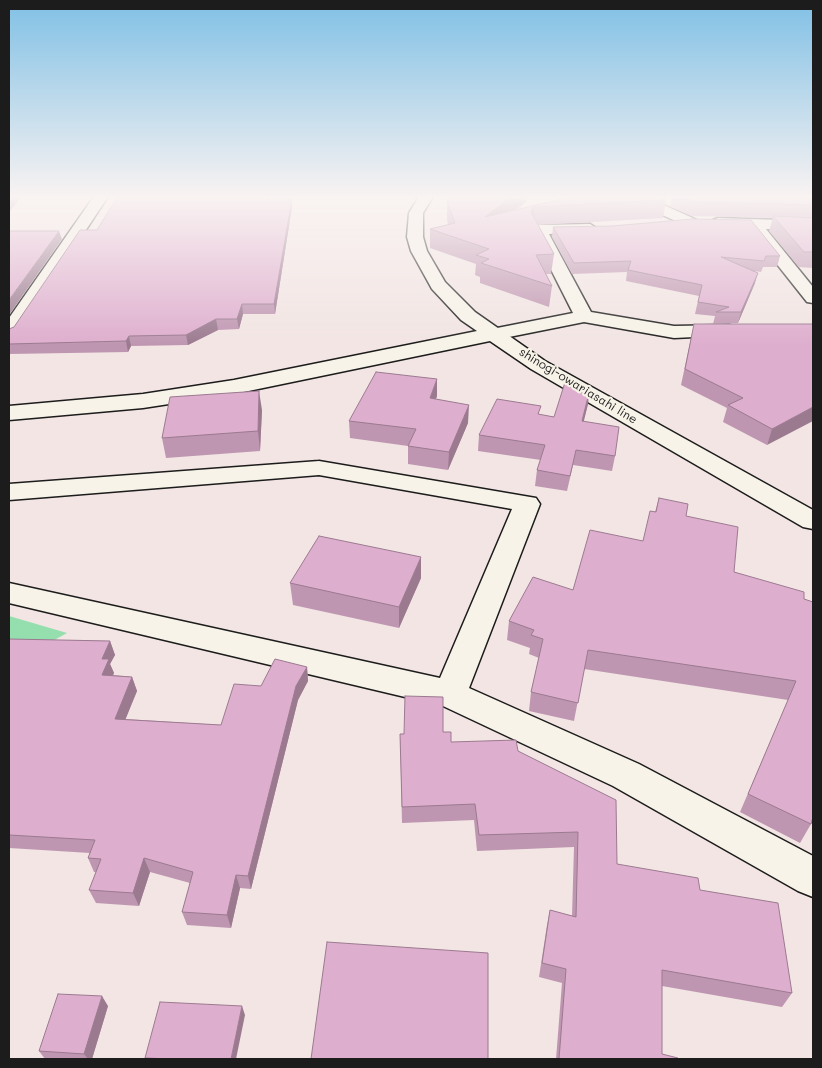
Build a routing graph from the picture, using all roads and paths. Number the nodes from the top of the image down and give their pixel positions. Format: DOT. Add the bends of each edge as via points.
graph roads {
  1 [pos="69,245"];
  2 [pos="418,245"];
  3 [pos="547,245"];
  4 [pos="770,245"];
  5 [pos="813,298"];
  6 [pos="584,316"];
  7 [pos="744,331"];
  8 [pos="9,332"];
  9 [pos="494,334"];
  10 [pos="9,413"];
  11 [pos="9,492"];
  12 [pos="813,521"];
  13 [pos="9,593"];
  14 [pos="450,694"];
  15 [pos="813,877"];
  1 -- 8 [label="street"];
  2 -- 9 [label="street, shinogi-owariasahi line" via="438,285 468,316"];
  3 -- 6 [label="street"];
  4 -- 5 [label="street"];
  6 -- 7 [label="street" via="674,332"];
  6 -- 9 [label="street"];
  9 -- 10 [label="street" via="234,387"];
  9 -- 12 [label="street, shinogi-owariasahi line" via="555,375"];
  11 -- 14 [label="street" via="319,468 527,504"];
  13 -- 14 [label="street"];
  14 -- 15 [label="street" via="626,775"];
}
